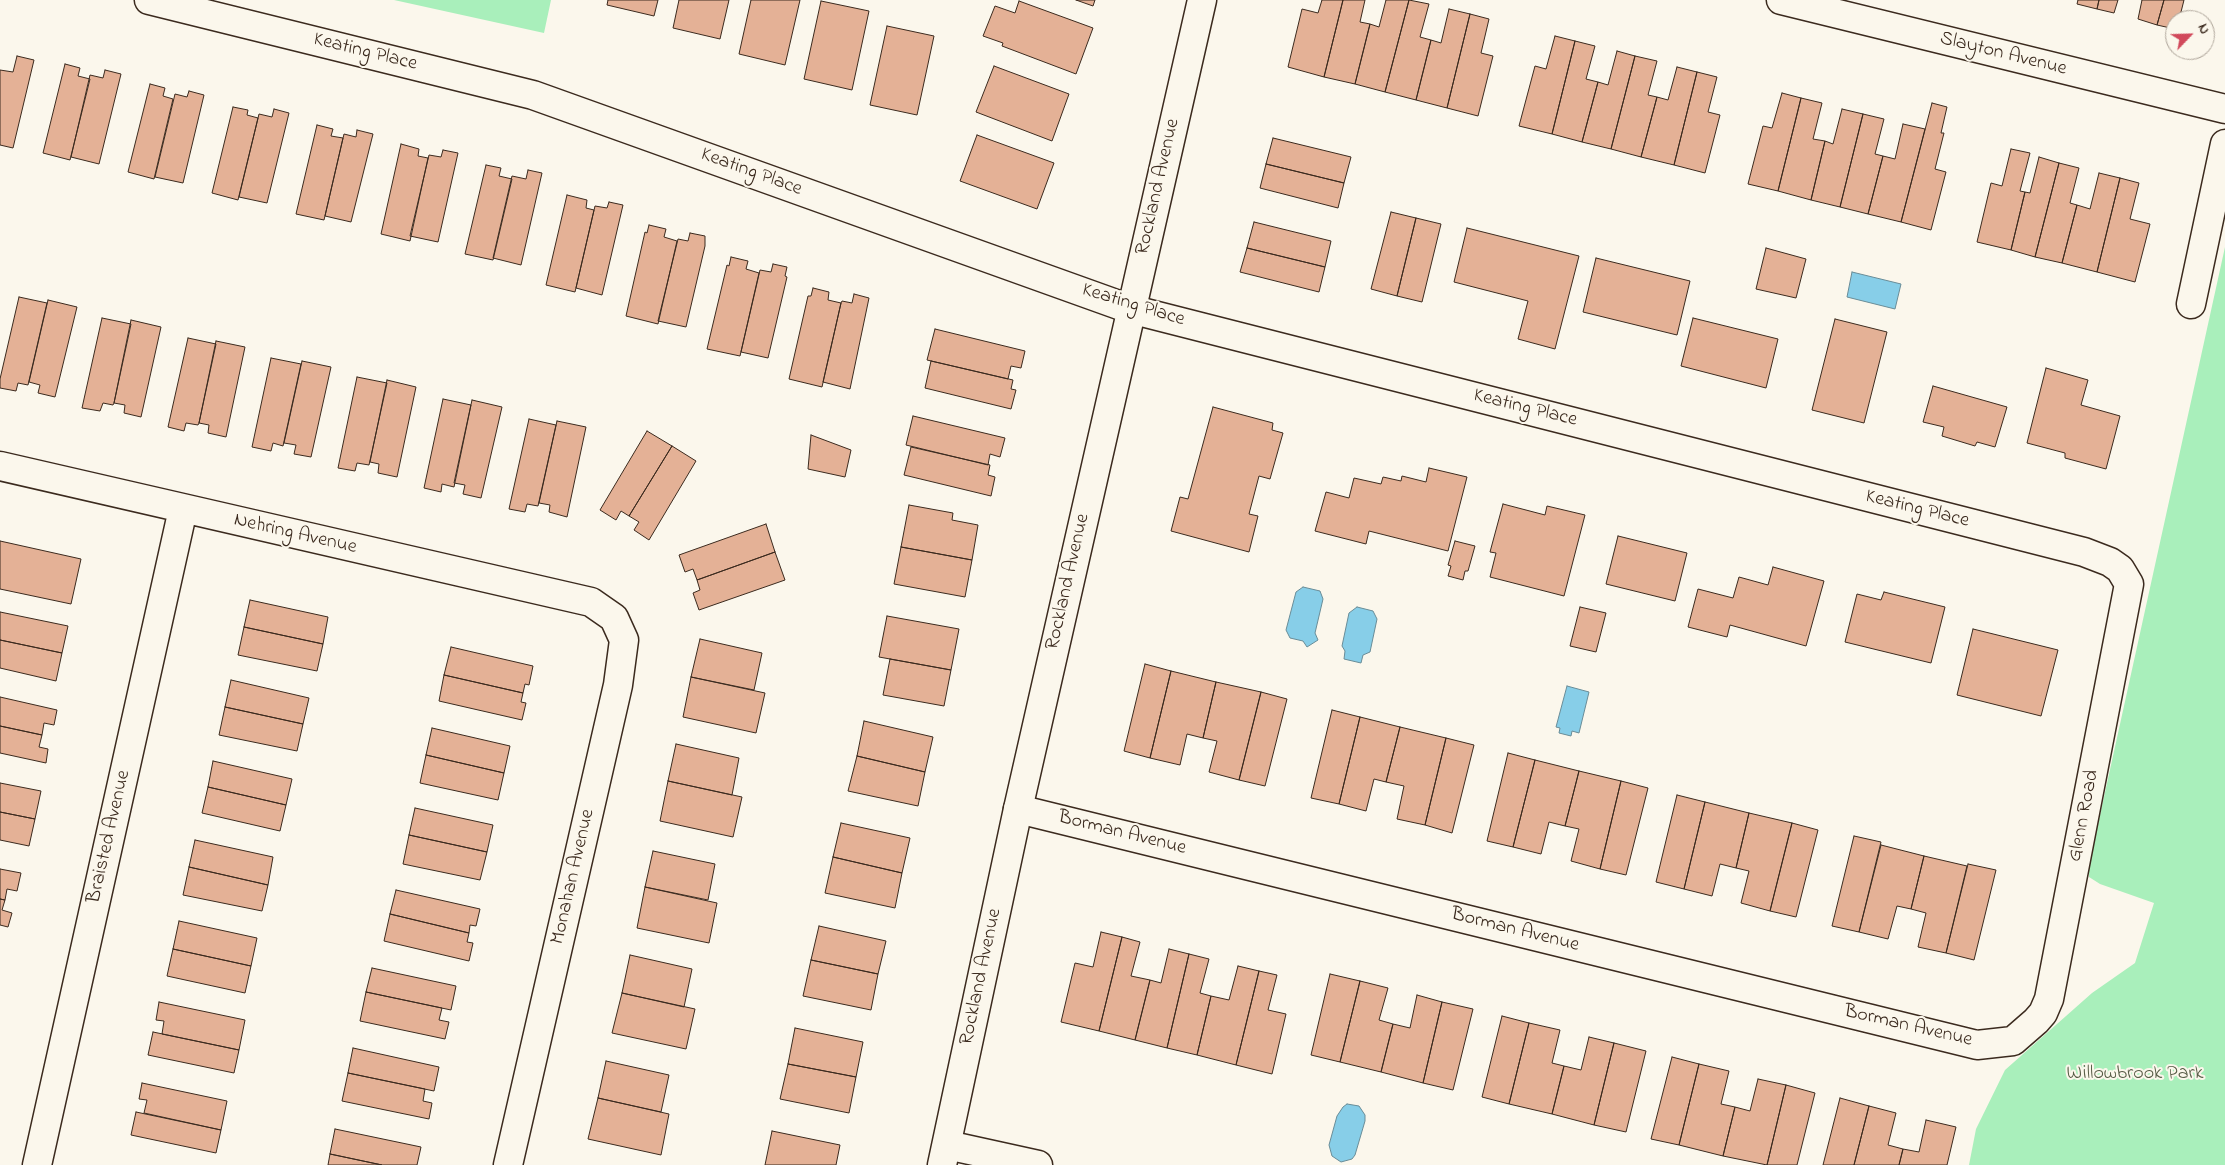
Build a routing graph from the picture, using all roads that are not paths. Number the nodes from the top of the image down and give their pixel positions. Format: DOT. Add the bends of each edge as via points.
graph roads {
  1 [pos="149,0"];
  2 [pos="1202,0"];
  3 [pos="1781,0"];
  4 [pos="2225,109"];
  5 [pos="2225,144"];
  6 [pos="2191,304"];
  7 [pos="1130,308"];
  8 [pos="0,466"];
  9 [pos="183,509"];
  10 [pos="2126,577"];
  11 [pos="591,602"];
  12 [pos="1018,809"];
  13 [pos="2013,1041"];
  14 [pos="944,1155"];
  15 [pos="37,1165"];
  16 [pos="508,1165"];
  17 [pos="1038,1165"];
  1 -- 7 [label="street, Keating Place" via="533,95"];
  2 -- 7 [label="street, Rockland Avenue"];
  3 -- 4 [label="street, Slayton Avenue"];
  5 -- 6 [label="street"];
  7 -- 10 [label="street, Keating Place" via="2084,552 2110,562"];
  7 -- 12 [label="street, Rockland Avenue"];
  8 -- 9 [label="street, Nehring Avenue"];
  9 -- 11 [label="street, Nehring Avenue"];
  9 -- 15 [label="street, Braisted Avenue"];
  10 -- 13 [label="street, Glenn Road" via="2130,591 2049,999 2036,1021"];
  11 -- 16 [label="street, Monahan Avenue" via="614,618 624,640 618,686"];
  12 -- 13 [label="street, Borman Avenue" via="1977,1045"];
  12 -- 14 [label="street, Rockland Avenue"];
  14 -- 17 [label="street"];
}
